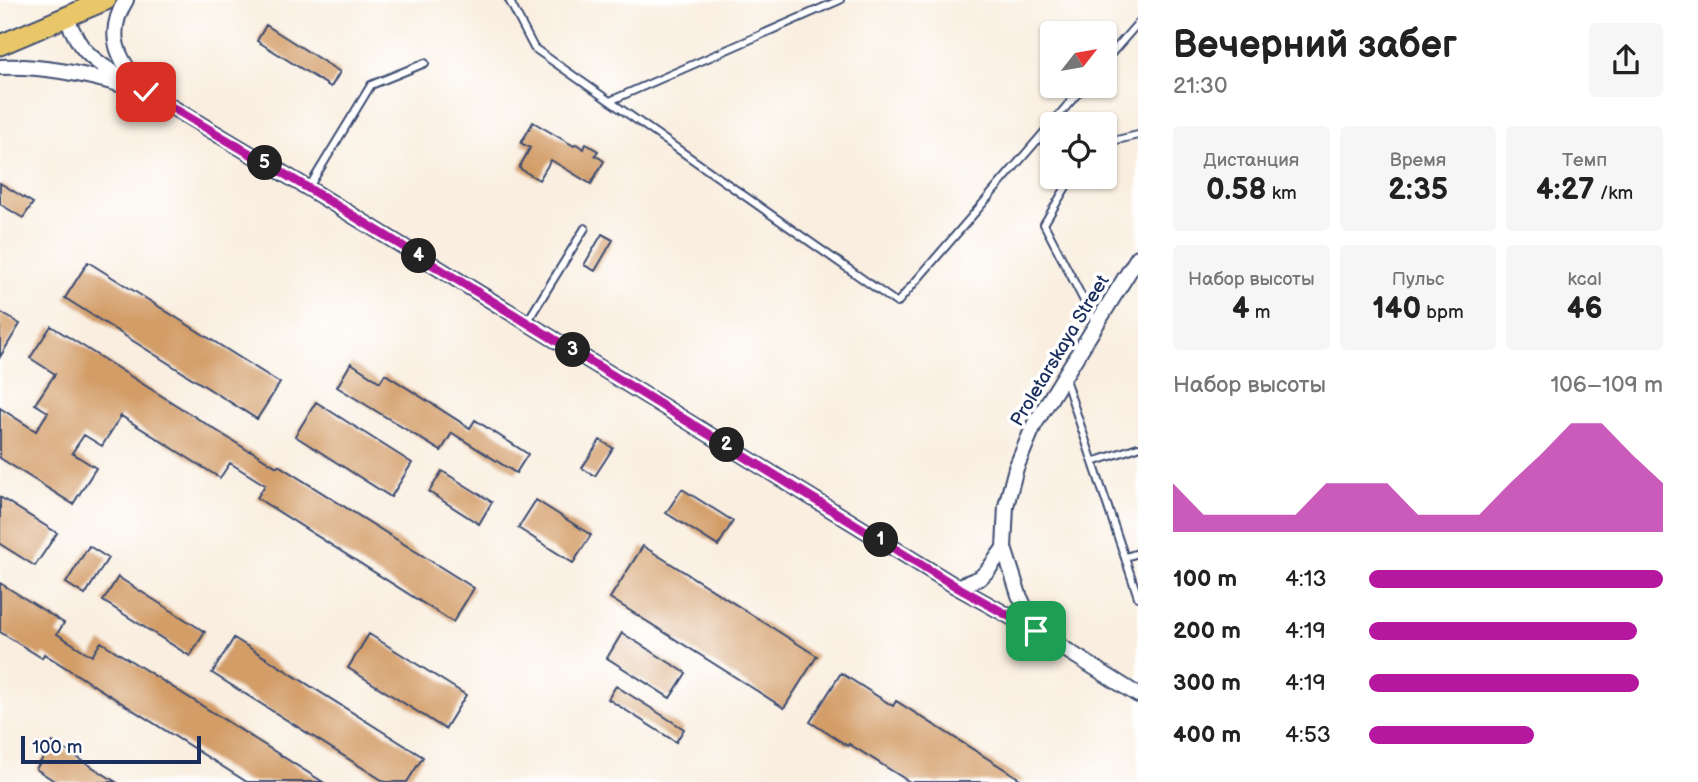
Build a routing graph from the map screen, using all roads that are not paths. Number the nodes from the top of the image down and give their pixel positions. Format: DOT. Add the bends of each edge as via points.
graph roads {
  1 [pos="106,0"];
  2 [pos="126,0"];
  3 [pos="509,0"];
  4 [pos="840,0"];
  5 [pos="66,17"];
  6 [pos="1138,23"];
  7 [pos="0,44"];
  8 [pos="1117,47"];
  9 [pos="425,63"];
  10 [pos="0,67"];
  11 [pos="146,92"];
  12 [pos="1074,98"];
  13 [pos="610,101"];
  14 [pos="1138,135"];
  15 [pos="1117,140"];
  16 [pos="308,188"];
  17 [pos="1065,189"];
  18 [pos="585,228"];
  19 [pos="1138,257"];
  20 [pos="527,322"];
  21 [pos="1096,325"];
  22 [pos="1065,377"];
  23 [pos="1138,447"];
  24 [pos="1093,463"];
  25 [pos="1004,548"];
  26 [pos="1138,553"];
  27 [pos="1126,557"];
  28 [pos="957,587"];
  29 [pos="1138,597"];
  30 [pos="1036,631"];
  31 [pos="1138,695"];
  1 -- 5 [label="main road"];
  2 -- 11 [label="street" via="116,25 116,44 125,67"];
  3 -- 13 [label="lane" via="534,48"];
  4 -- 13 [label="lane"];
  5 -- 7 [label="main road"];
  5 -- 11 [label="street" via="88,56"];
  6 -- 8 [label="lane"];
  9 -- 16 [label="lane" via="371,85"];
  10 -- 11 [label="street" via="54,69"];
  11 -- 16 [label="street"];
  12 -- 13 [label="lane" via="897,303"];
  14 -- 15 [label="lane"];
  16 -- 20 [label="street"];
  17 -- 21 [label="lane" via="1044,224"];
  18 -- 20 [label="lane"];
  19 -- 21 [label="street, Proletarskaya Street"];
  20 -- 28 [label="street"];
  21 -- 22 [label="street, Proletarskaya Street"];
  22 -- 24 [label="lane"];
  22 -- 25 [label="street, Proletarskaya Street" via="1034,425 1016,468 1006,506"];
  23 -- 24 [label="lane"];
  24 -- 27 [label="lane"];
  25 -- 28 [label="street" via="980,578"];
  25 -- 30 [label="street, Proletarskaya Street"];
  26 -- 27 [label="lane"];
  27 -- 29 [label="lane"];
  28 -- 30 [label="street"];
  30 -- 31 [label="street"];
}
